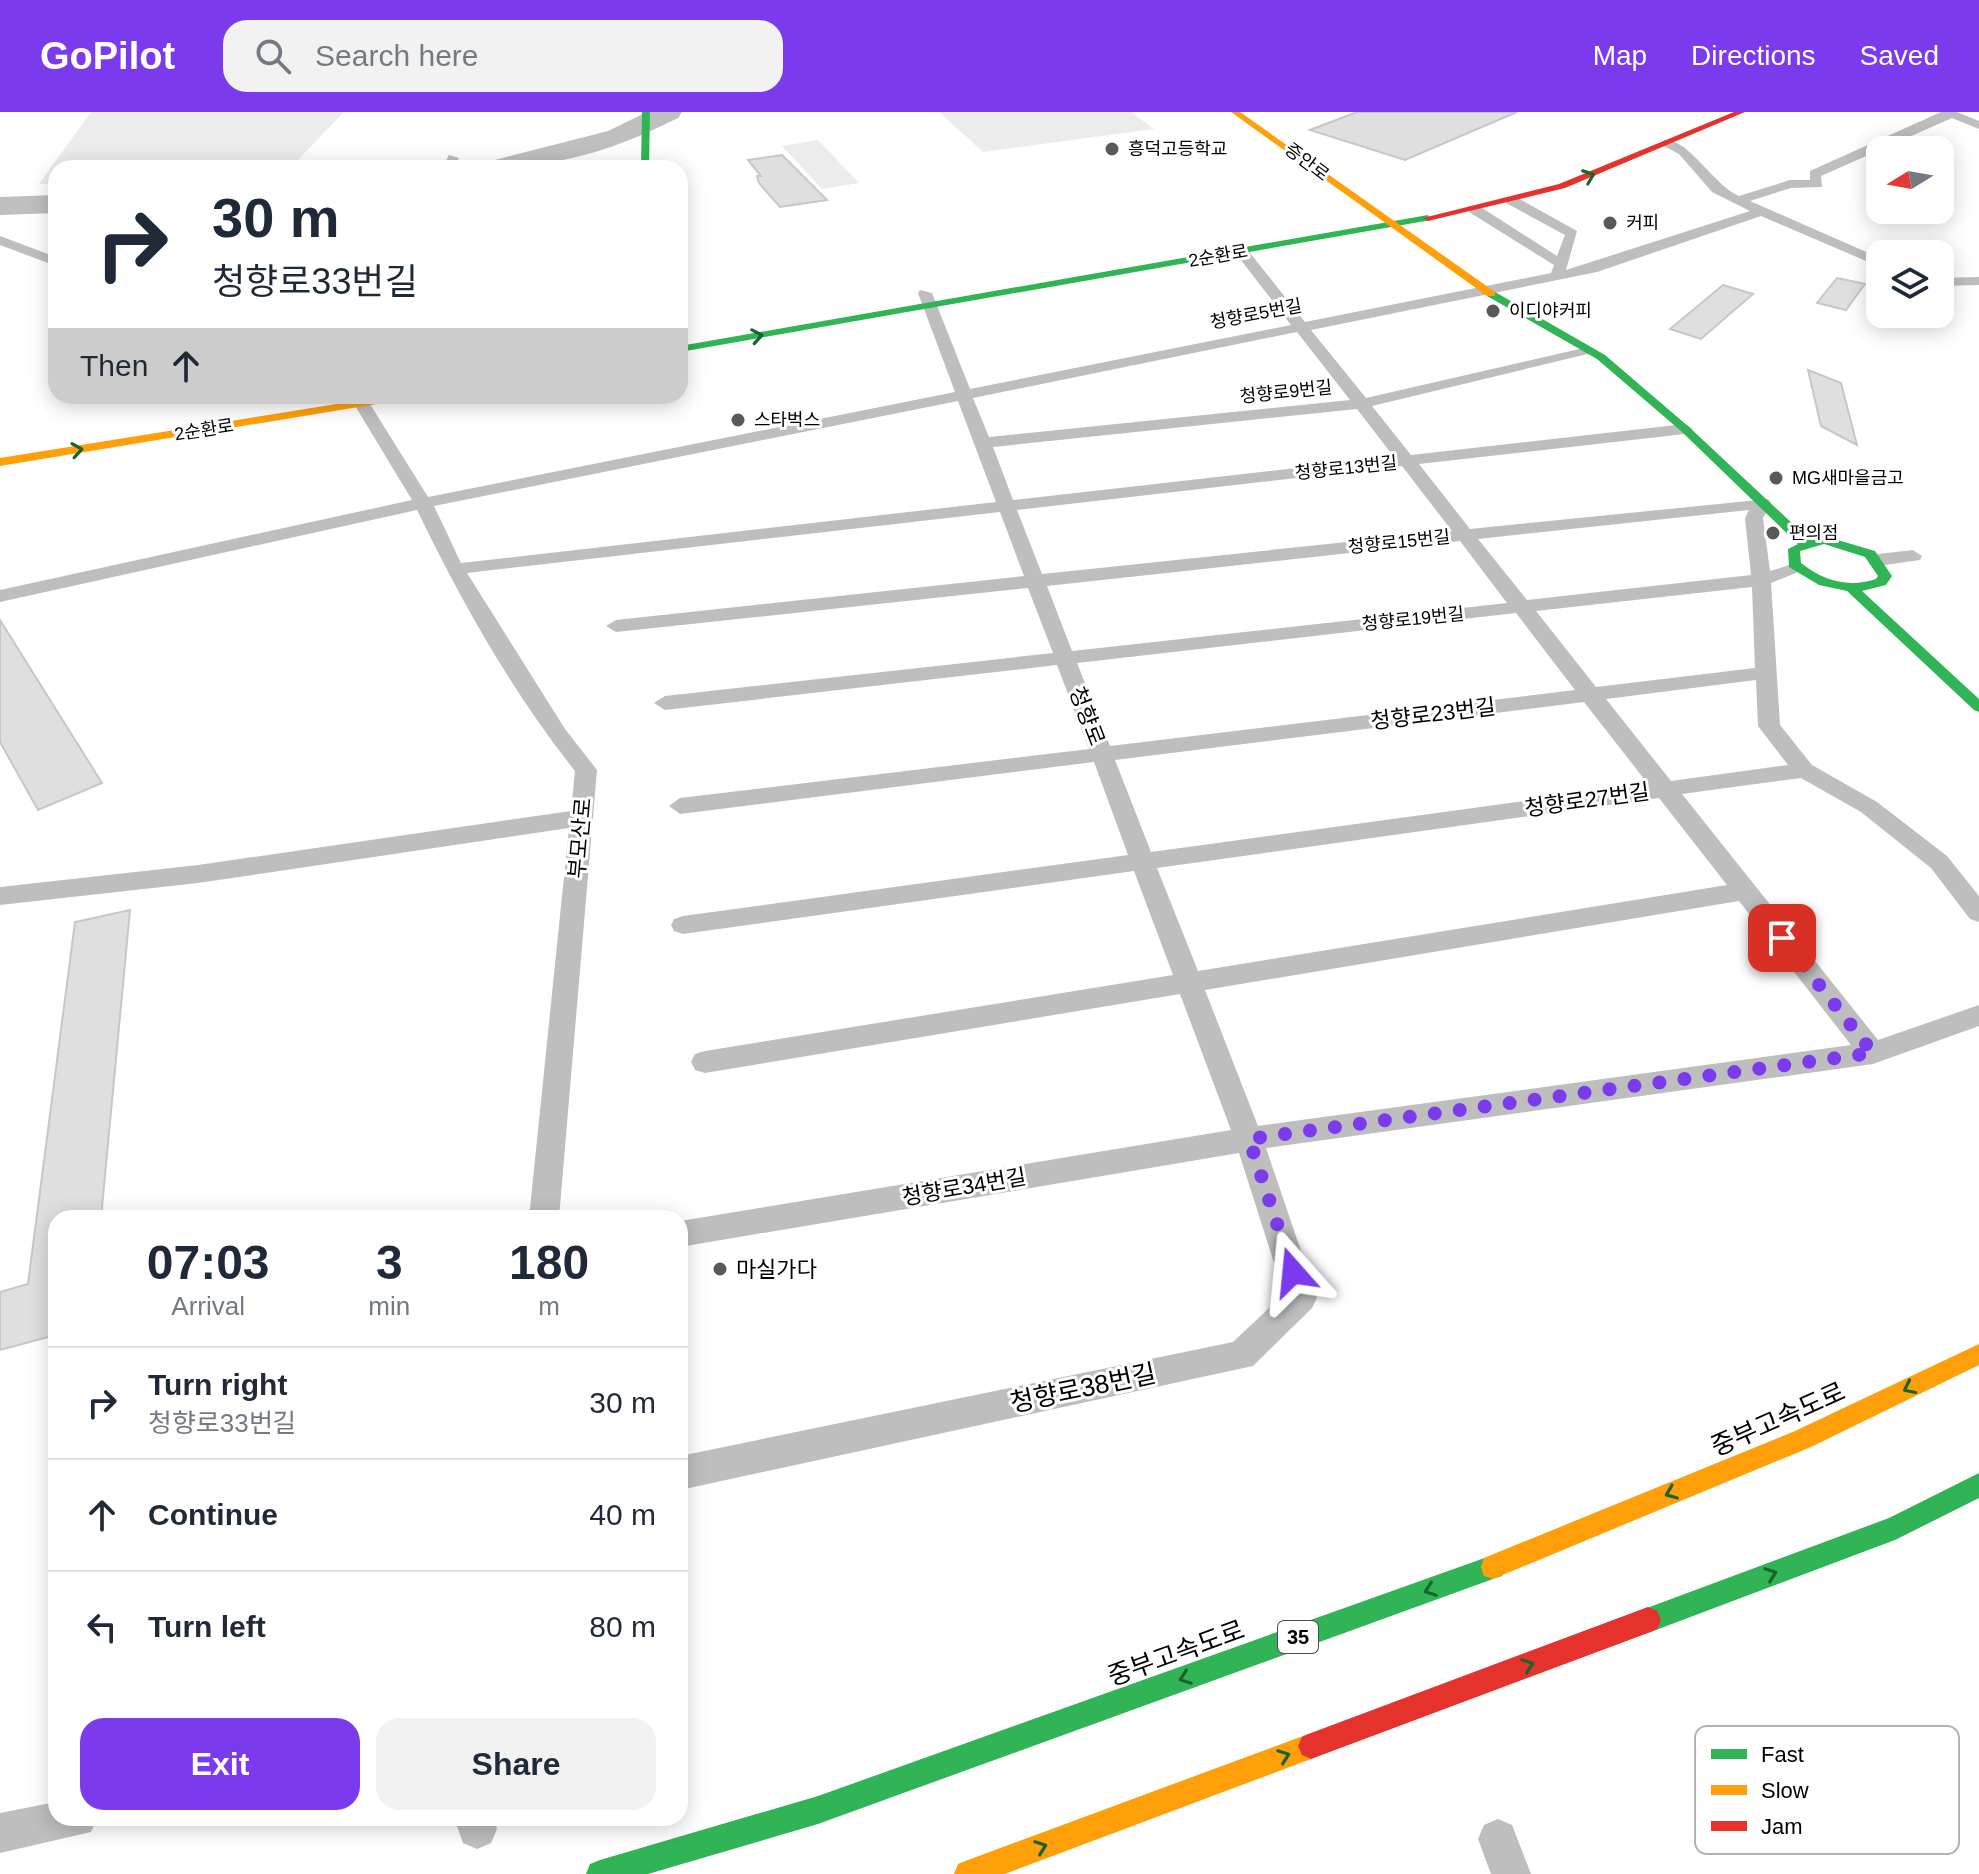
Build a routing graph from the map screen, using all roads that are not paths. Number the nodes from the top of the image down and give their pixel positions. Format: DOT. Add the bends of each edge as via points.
graph roads {
  1 [pos="646,112"];
  2 [pos="1235,112"];
  3 [pos="1702,112"];
  4 [pos="1741,112"];
  5 [pos="1949,113"];
  6 [pos="1979,125"];
  7 [pos="1668,143"];
  8 [pos="645,160"];
  9 [pos="1511,200"];
  10 [pos="1741,200"];
  11 [pos="1474,209"];
  12 [pos="1762,211"];
  13 [pos="1384,220"];
  14 [pos="0,240"];
  15 [pos="1242,252"];
  16 [pos="1866,257"];
  17 [pos="48,259"];
  18 [pos="1559,270"];
  19 [pos="1979,281"];
  20 [pos="1954,282"];
  21 [pos="1488,292"];
  22 [pos="928,300"];
  23 [pos="1300,326"];
  24 [pos="688,333"];
  25 [pos="688,347"];
  26 [pos="1588,352"];
  27 [pos="964,393"];
  28 [pos="256,404"];
  29 [pos="362,404"];
  30 [pos="1362,404"];
  31 [pos="1685,429"];
  32 [pos="983,443"];
  33 [pos="0,445"];
  34 [pos="1406,461"];
  35 [pos="0,462"];
  36 [pos="423,503"];
  37 [pos="1762,503"];
  38 [pos="1007,506"];
  39 [pos="1465,535"];
  40 [pos="1805,543"];
  41 [pos="1913,556"];
  42 [pos="1878,560"];
  43 [pos="1799,568"];
  44 [pos="455,569"];
  45 [pos="1761,580"];
  46 [pos="1036,581"];
  47 [pos="1851,588"];
  48 [pos="0,596"];
  49 [pos="1521,607"];
  50 [pos="616,626"];
  51 [pos="1065,658"];
  52 [pos="1764,673"];
  53 [pos="1590,694"];
  54 [pos="665,703"];
  55 [pos="1979,707"];
  56 [pos="1102,754"];
  57 [pos="1804,770"];
  58 [pos="1665,789"];
  59 [pos="680,806"];
  60 [pos="580,818"];
  61 [pos="1143,861"];
  62 [pos="1745,891"];
  63 [pos="0,896"];
  64 [pos="1979,913"];
  65 [pos="683,925"];
  66 [pos="1189,982"];
  67 [pos="1979,1015"];
  68 [pos="1873,1053"];
  69 [pos="705,1062"];
  70 [pos="1249,1139"];
  71 [pos="545,1210"];
  72 [pos="688,1233"];
  73 [pos="1979,1354"];
  74 [pos="688,1471"];
  75 [pos="1979,1485"];
  76 [pos="48,1824"];
  77 [pos="0,1833"];
  78 [pos="600,1874"];
  79 [pos="968,1874"];
  1 -- 8 [label="main road"];
  2 -- 13 [label="main road, 증안로"];
  3 -- 13 [label="main road, 2순환로" via="1514,185"];
  4 -- 7 [label="main road, 2순환로"];
  5 -- 6 [label="street"];
  5 -- 10 [label="street" via="1814,174 1818,184 1790,184"];
  9 -- 7 [label="main road, 2순환로, one-way" via="1562,186"];
  7 -- 10 [label="street" via="1684,148 1718,191"];
  9 -- 11 [label="main road, 2순환로"];
  9 -- 18 [label="street" via="1572,234"];
  10 -- 12 [label="street"];
  11 -- 13 [label="main road, 2순환로"];
  11 -- 18 [label="street"];
  12 -- 16 [label="street"];
  12 -- 18 [label="street, 청향로5번길" via="1592,269"];
  13 -- 15 [label="main road, 2순환로"];
  13 -- 21 [label="main road, 증안로"];
  13 -- 22 [label="main road, 2순환로"];
  14 -- 17 [label="street"];
  15 -- 22 [label="main road, 2순환로"];
  15 -- 23 [label="street"];
  18 -- 21 [label="street, 청향로5번길"];
  19 -- 20 [label="street"];
  21 -- 23 [label="street, 청향로5번길"];
  21 -- 26 [label="main road, 증안로"];
  22 -- 24 [label="main road, 2순환로"];
  25 -- 22 [label="main road, 2순환로, one-way"];
  22 -- 27 [label="street, 청향로"];
  23 -- 27 [label="street, 청향로5번길"];
  23 -- 30 [label="street"];
  26 -- 30 [label="street, 청향로9번길"];
  26 -- 31 [label="main road, 증안로" via="1601,357"];
  27 -- 32 [label="street, 청향로"];
  27 -- 36 [label="street, 청향로5번길"];
  28 -- 33 [label="main road, 2순환로"];
  35 -- 29 [label="main road, 2순환로, one-way"];
  29 -- 36 [label="street, 부모산로"];
  30 -- 32 [label="street, 청향로9번길"];
  30 -- 34 [label="street"];
  31 -- 34 [label="street, 청향로13번길"];
  31 -- 37 [label="main road, 증안로"];
  32 -- 38 [label="street, 청향로"];
  34 -- 38 [label="street, 청향로13번길"];
  34 -- 39 [label="street"];
  36 -- 44 [label="street, 부모산로"];
  36 -- 48 [label="street"];
  37 -- 39 [label="street, 청향로15번길"];
  37 -- 40 [label="main road, 증안로"];
  37 -- 45 [label="street" via="1754,518"];
  38 -- 44 [label="street, 청향로13번길"];
  38 -- 46 [label="street, 청향로"];
  39 -- 46 [label="street, 청향로15번길"];
  39 -- 49 [label="street"];
  40 -- 42 [label="main road" via="1839,542"];
  40 -- 43 [label="main road" via="1791,556"];
  41 -- 42 [label="street"];
  42 -- 47 [label="main road" via="1885,576 1881,582"];
  43 -- 45 [label="street, 청향로19번길"];
  43 -- 47 [label="main road" via="1828,585"];
  44 -- 60 [label="street, 부모산로" via="557,734 586,770"];
  45 -- 49 [label="street, 청향로19번길"];
  45 -- 52 [label="street"];
  46 -- 50 [label="street, 청향로15번길"];
  46 -- 51 [label="street, 청향로"];
  47 -- 55 [label="main road"];
  49 -- 51 [label="street, 청향로19번길"];
  49 -- 53 [label="street"];
  51 -- 54 [label="street, 청향로19번길"];
  51 -- 56 [label="street, 청향로"];
  52 -- 53 [label="street, 청향로23번길"];
  52 -- 57 [label="street" via="1769,726"];
  53 -- 56 [label="street, 청향로23번길"];
  53 -- 58 [label="street"];
  56 -- 59 [label="street, 청향로23번길"];
  56 -- 61 [label="street, 청향로"];
  57 -- 58 [label="street, 청향로27번길"];
  57 -- 64 [label="street" via="1869,807 1939,862"];
  58 -- 61 [label="street, 청향로27번길"];
  58 -- 62 [label="street"];
  60 -- 63 [label="street" via="198,874"];
  60 -- 71 [label="street, 부모산로"];
  61 -- 65 [label="street, 청향로27번길"];
  61 -- 66 [label="street, 청향로"];
  62 -- 66 [label="street"];
  62 -- 68 [label="street"];
  66 -- 69 [label="street"];
  66 -- 70 [label="street, 청향로"];
  67 -- 68 [label="street, 청향로34번길"];
  68 -- 70 [label="street, 청향로34번길"];
  70 -- 72 [label="street, 청향로34번길"];
  70 -- 74 [label="street, 청향로38번길" via="1301,1298 1242,1355"];
  73 -- 78 [label="main road, 중부고속도로 / 35, one-way" via="1803,1439 1480,1572 818,1810"];
  79 -- 75 [label="main road, one-way" via="1895,1528"];
  76 -- 77 [label="street"];
}
